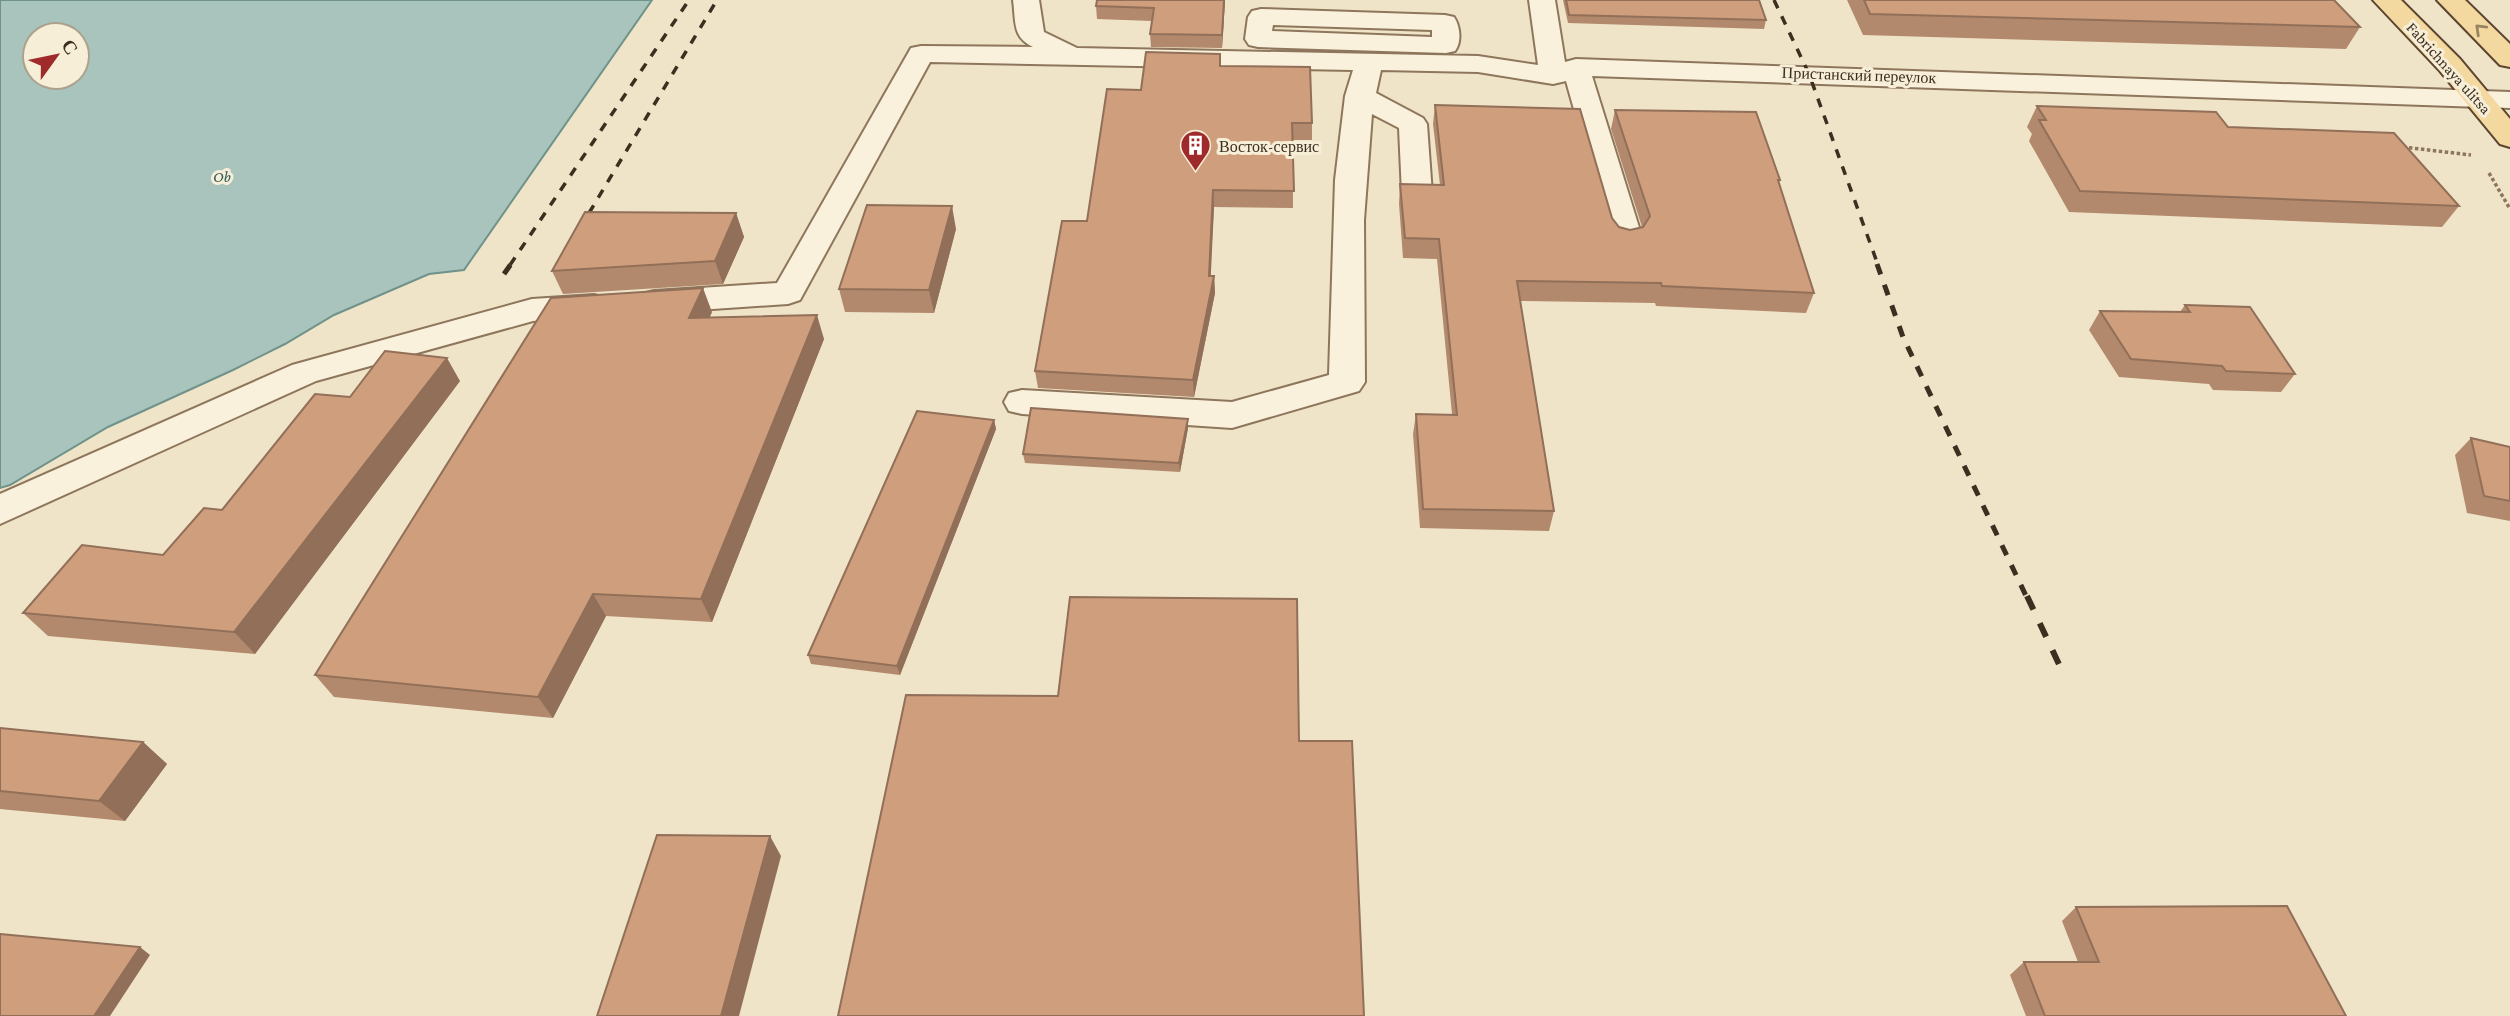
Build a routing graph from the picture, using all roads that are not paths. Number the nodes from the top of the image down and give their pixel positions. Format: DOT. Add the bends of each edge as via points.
graph roads {
  1 [pos="1026,0"];
  2 [pos="1542,0"];
  3 [pos="2386,0"];
  4 [pos="2450,0"];
  5 [pos="1446,36"];
  6 [pos="1072,56"];
  7 [pos="2510,59"];
  8 [pos="1369,61"];
  9 [pos="1478,64"];
  10 [pos="1564,71"];
  11 [pos="1359,96"];
  12 [pos="2478,98"];
  13 [pos="2510,100"];
  14 [pos="2510,138"];
  15 [pos="1417,194"];
  16 [pos="1626,237"];
  17 [pos="1021,402"];
  18 [pos="0,510"];
  1 -- 6 [label="street" via="1031,36"];
  2 -- 10 [label="street"];
  3 -- 12 [label="main road, Fabrichnaya ulitsa"];
  7 -- 4 [label="main road, one-way"];
  5 -- 5 [label="street" via="1446,45 1258,39 1261,17 1445,23"];
  5 -- 9 [label="street" via="1468,44"];
  6 -- 8 [label="street, Пристанский переулок"];
  6 -- 18 [label="street, Пристанский переулок" via="921,54 788,293 532,310 304,373"];
  8 -- 9 [label="street, Пристанский переулок"];
  8 -- 11 [label="street"];
  9 -- 10 [label="street, Пристанский переулок"];
  10 -- 12 [label="street, Пристанский переулок"];
  10 -- 16 [label="street"];
  11 -- 15 [label="street" via="1413,124"];
  11 -- 17 [label="street" via="1350,206 1347,382 1232,415"];
  12 -- 13 [label="street, Пристанский переулок"];
  12 -- 14 [label="main road, Fabrichnaya ulitsa"];
}
